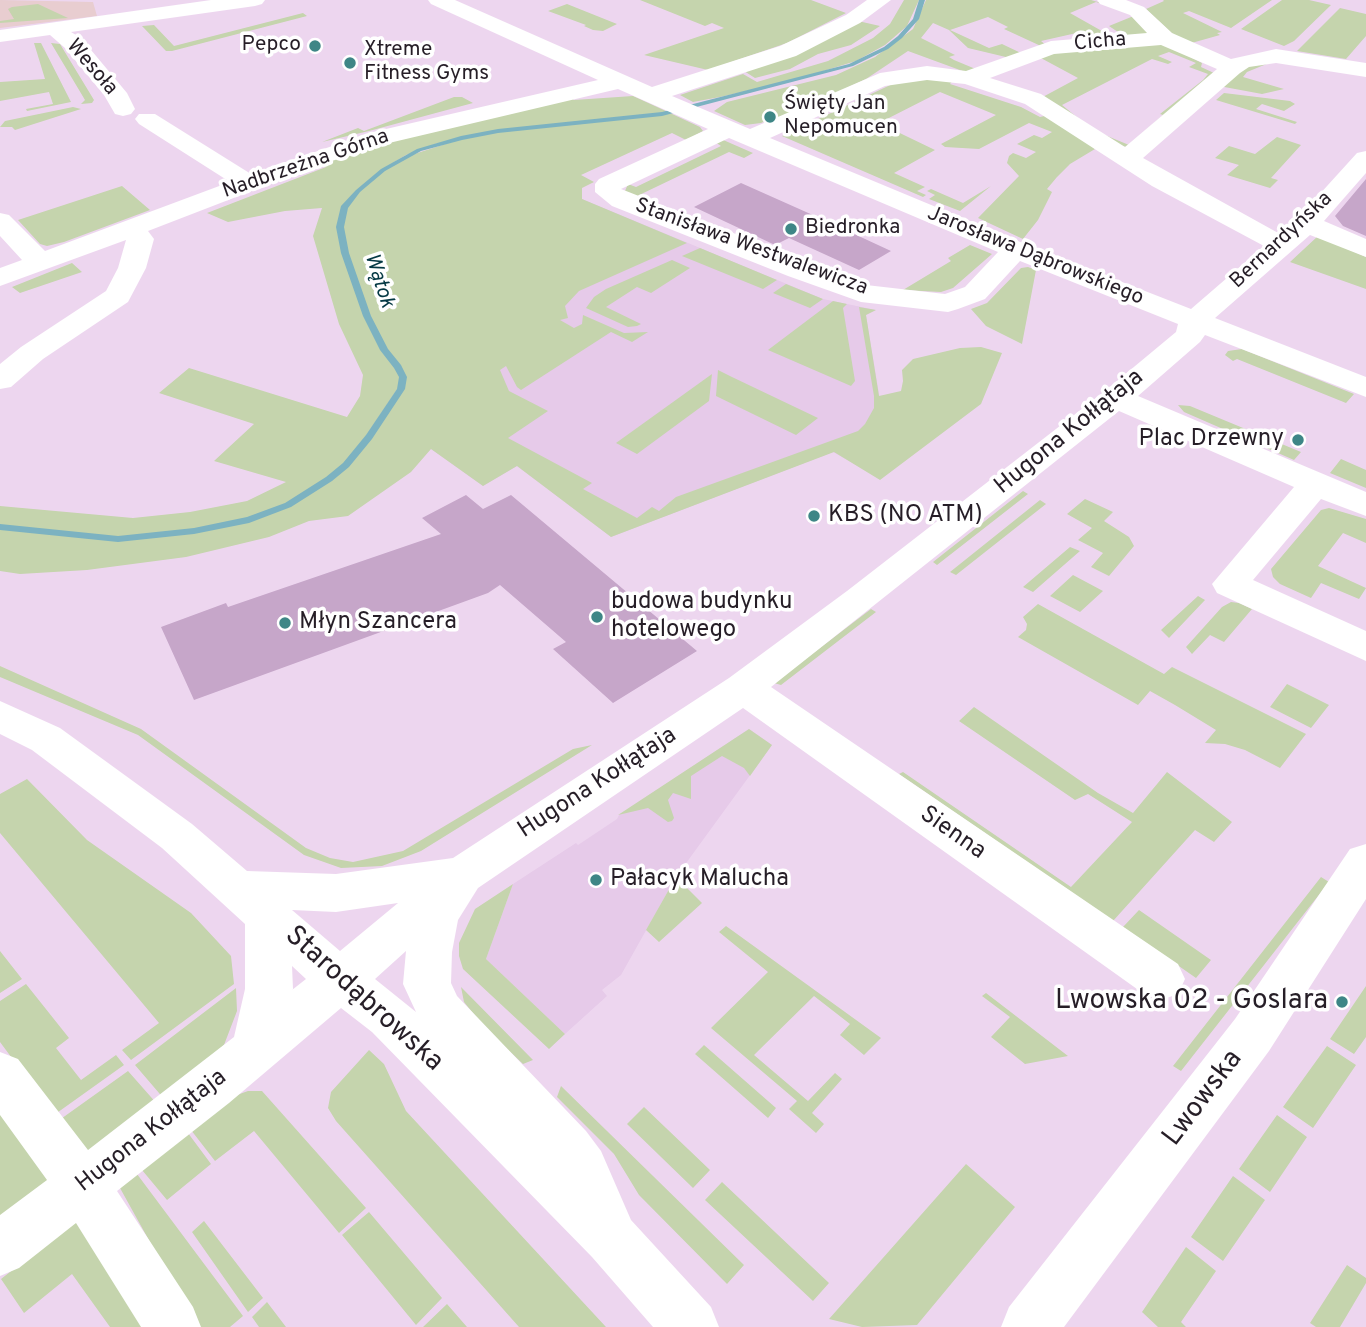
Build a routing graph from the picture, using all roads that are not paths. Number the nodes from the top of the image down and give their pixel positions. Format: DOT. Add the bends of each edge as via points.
graph roads {
  1 [pos="218,0"];
  2 [pos="255,0"];
  3 [pos="438,0"];
  4 [pos="900,0"];
  5 [pos="1107,0"];
  6 [pos="832,4"];
  7 [pos="884,10"];
  8 [pos="862,14"];
  9 [pos="152,15"];
  10 [pos="58,28"];
  11 [pos="0,36"];
  12 [pos="1164,38"];
  13 [pos="803,68"];
  14 [pos="1231,68"];
  15 [pos="1366,70"];
  16 [pos="968,78"];
  17 [pos="756,80"];
  18 [pos="621,81"];
  19 [pos="658,98"];
  20 [pos="123,109"];
  21 [pos="147,120"];
  22 [pos="728,129"];
  23 [pos="1128,158"];
  24 [pos="1366,158"];
  25 [pos="249,183"];
  26 [pos="0,221"];
  27 [pos="1307,224"];
  28 [pos="131,229"];
  29 [pos="1284,244"];
  30 [pos="1366,249"];
  31 [pos="1015,250"];
  32 [pos="39,261"];
  33 [pos="0,278"];
  34 [pos="1195,321"];
  35 [pos="0,380"];
  36 [pos="1366,388"];
  37 [pos="1116,398"];
  38 [pos="1316,483"];
  39 [pos="1366,505"];
  40 [pos="1366,647"];
  41 [pos="743,688"];
  42 [pos="0,716"];
  43 [pos="1366,862"];
  44 [pos="462,874"];
  45 [pos="253,902"];
  46 [pos="1161,979"];
  47 [pos="340,980"];
  48 [pos="256,1049"];
  49 [pos="0,1074"];
  50 [pos="83,1186"];
  51 [pos="611,1238"];
  52 [pos="0,1249"];
  53 [pos="173,1327"];
  54 [pos="691,1327"];
  55 [pos="1029,1327"];
  1 -- 9 [label="street"];
  2 -- 9 [label="street"];
  3 -- 18 [label="street"];
  4 -- 7 [label="street"];
  5 -- 12 [label="street" via="1137,11"];
  6 -- 8 [label="street"];
  7 -- 8 [label="street"];
  8 -- 19 [label="street" via="779,54"];
  9 -- 10 [label="street"];
  10 -- 11 [label="street"];
  10 -- 20 [label="street, Wesoła" via="115,93"];
  12 -- 14 [label="street, Cicha"];
  12 -- 16 [label="street, Cicha" via="1051,48"];
  13 -- 17 [label="street"];
  14 -- 15 [label="street" via="1276,56"];
  14 -- 23 [label="street"];
  16 -- 22 [label="street, Cicha" via="927,73 880,80"];
  16 -- 23 [label="street, Cicha" via="1033,99"];
  18 -- 19 [label="street"];
  18 -- 25 [label="street, Nadbrzeżna Górna" via="382,137"];
  19 -- 22 [label="street, Jarosława Dąbrowskiego"];
  21 -- 25 [label="street"];
  22 -- 31 [label="street, Jarosława Dąbrowskiego"];
  22 -- 31 [label="street, Stanisława Westwalewicza" via="608,184 608,192 861,293 948,303 975,293"];
  23 -- 29 [label="street, Cicha" via="1161,181"];
  24 -- 27 [label="street, Bernardyńska"];
  25 -- 28 [label="street, Nadbrzeżna Górna"];
  26 -- 32 [label="street"];
  27 -- 29 [label="street, Bernardyńska"];
  27 -- 30 [label="street"];
  28 -- 32 [label="street, Nadbrzeżna Górna"];
  28 -- 35 [label="street" via="139,239 118,296"];
  29 -- 34 [label="street, Bernardyńska"];
  31 -- 34 [label="street, Jarosława Dąbrowskiego"];
  32 -- 33 [label="street, Nadbrzeżna Górna"];
  34 -- 36 [label="street, Jarosława Dąbrowskiego"];
  34 -- 37 [label="street, Hugona Kołłątaja" via="1190,336"];
  37 -- 38 [label="street"];
  37 -- 41 [label="street, Hugona Kołłątaja"];
  38 -- 39 [label="street"];
  38 -- 40 [label="street" via="1230,584"];
  41 -- 44 [label="street, Hugona Kołłątaja"];
  41 -- 46 [label="street, Sienna"];
  42 -- 45 [label="street, Starodąbrowska" via="57,747 177,836"];
  43 -- 55 [label="street, Lwowska" via="1252,1035"];
  44 -- 45 [label="street"];
  44 -- 47 [label="street, Hugona Kołłątaja"];
  44 -- 51 [label="street" via="436,918 428,984 440,1011 583,1169"];
  45 -- 47 [label="street, Starodąbrowska"];
  45 -- 48 [label="street" via="269,989"];
  47 -- 48 [label="street, Hugona Kołłątaja"];
  47 -- 51 [label="street, Starodąbrowska" via="389,1017"];
  48 -- 50 [label="street, Hugona Kołłątaja"];
  49 -- 50 [label="street"];
  50 -- 52 [label="street, Hugona Kołłątaja"];
  50 -- 53 [label="street"];
  51 -- 54 [label="street, Starodąbrowska"];
}
